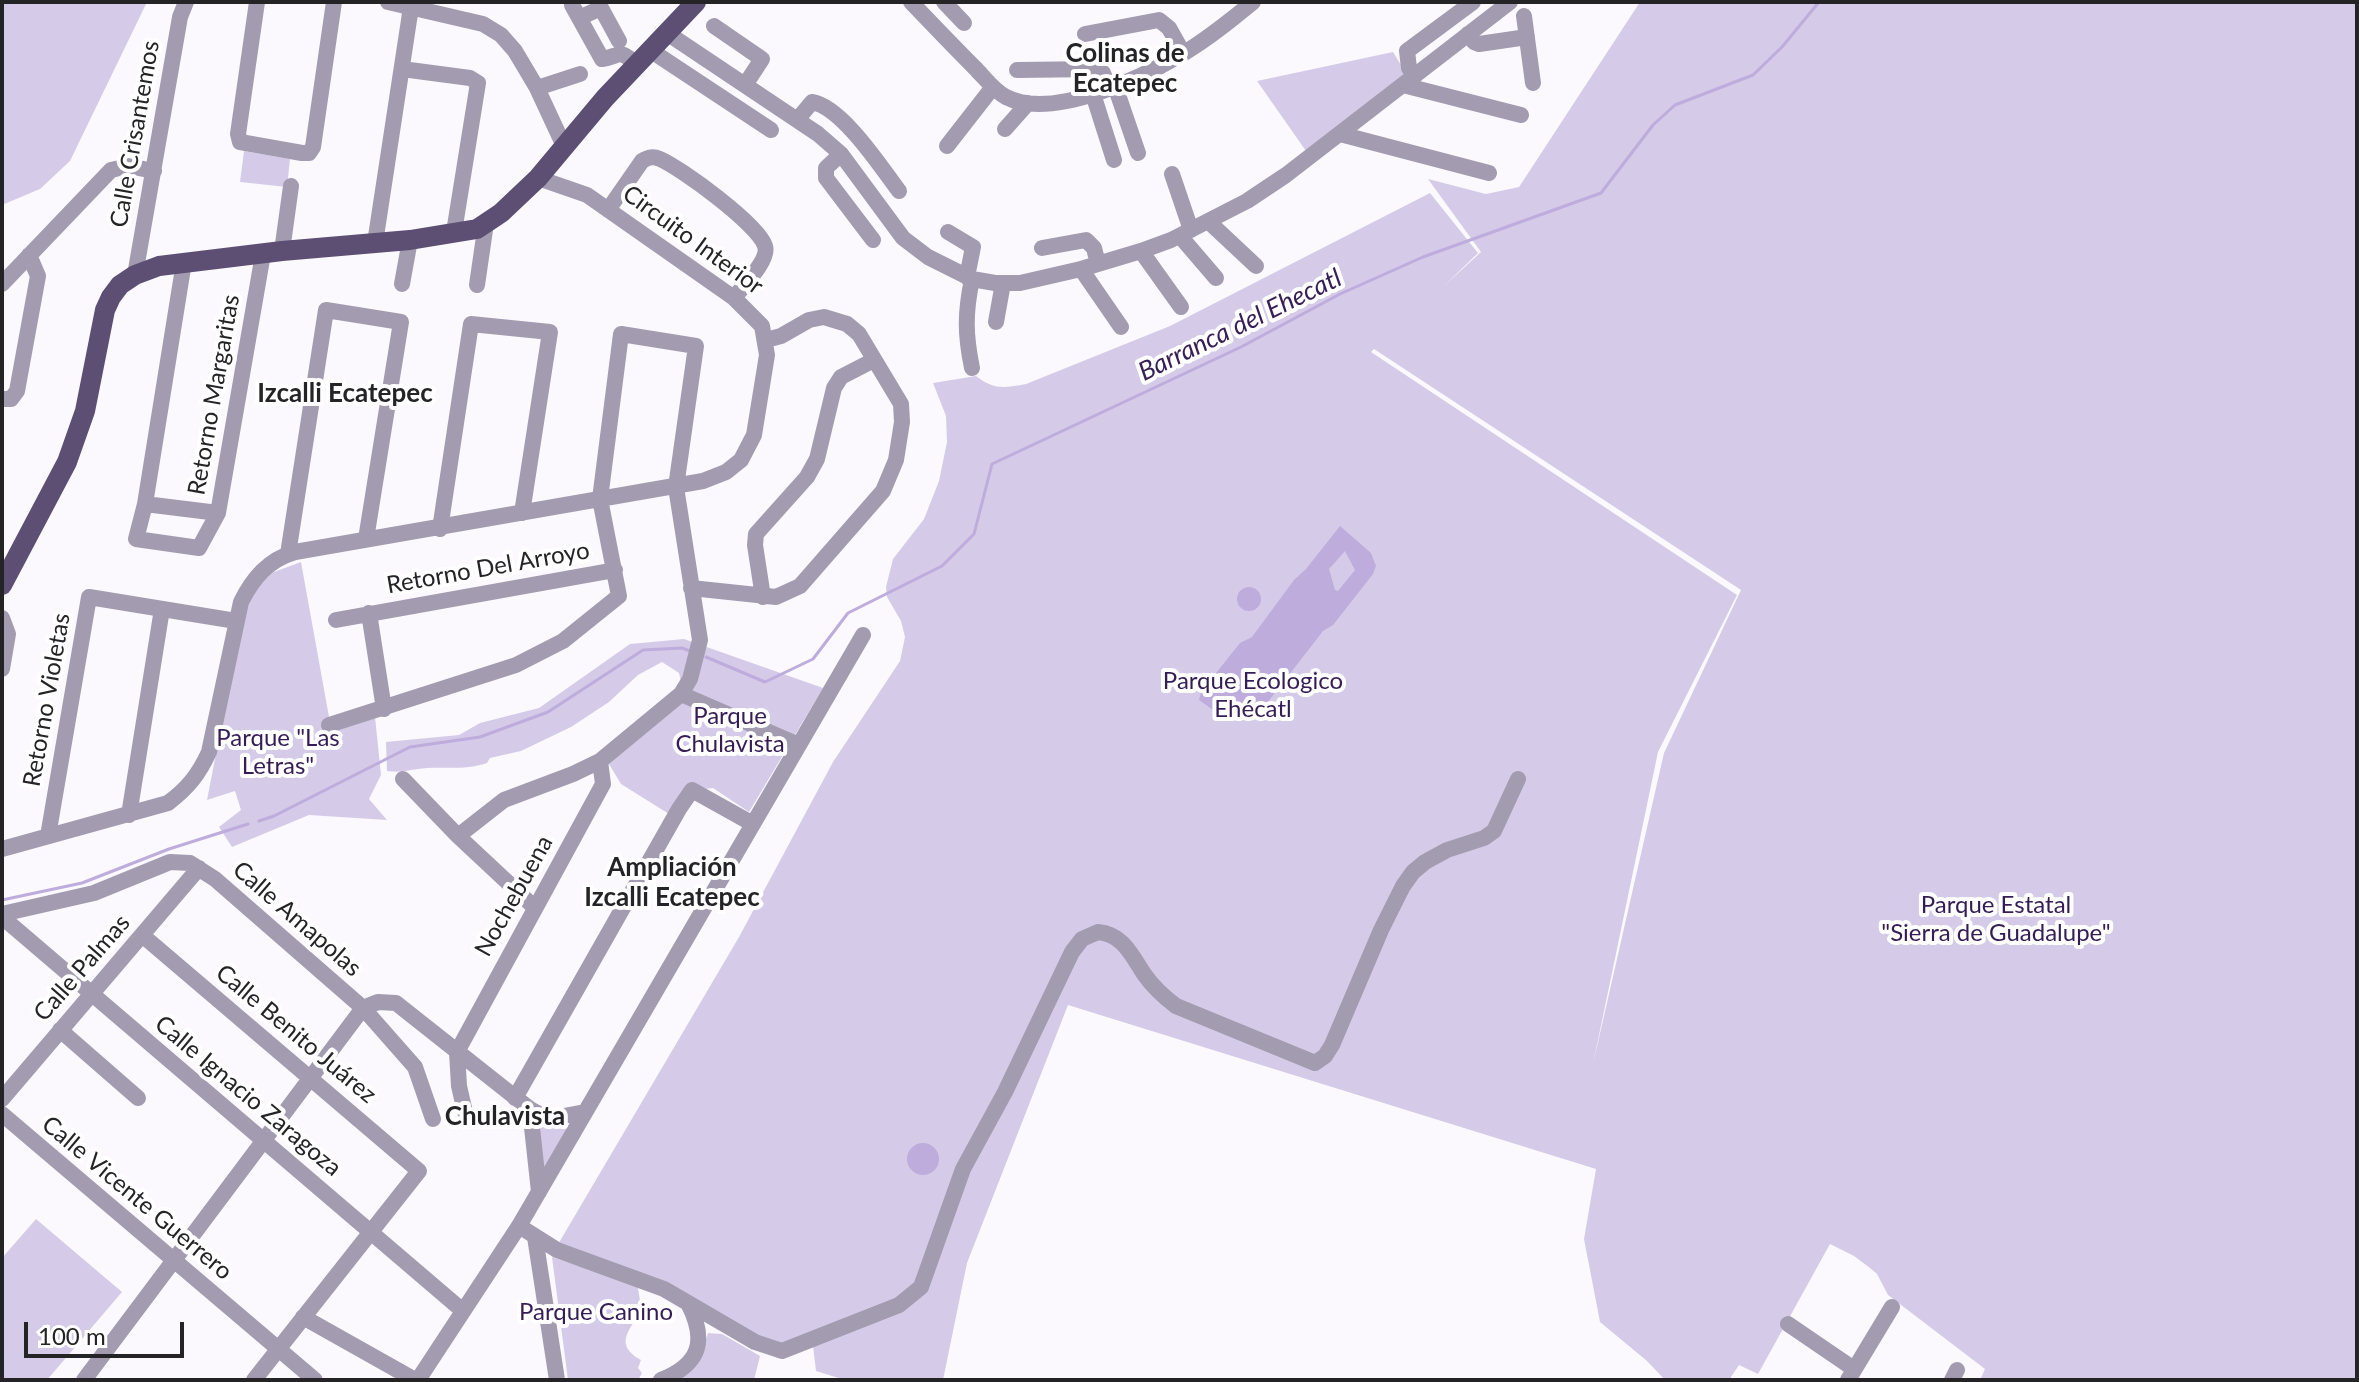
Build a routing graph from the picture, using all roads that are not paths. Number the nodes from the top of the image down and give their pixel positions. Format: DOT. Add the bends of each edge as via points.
graph roads {
  1 [pos="186,2"];
  2 [pos="257,2"];
  3 [pos="334,2"];
  4 [pos="388,2"];
  5 [pos="696,2"];
  6 [pos="911,2"];
  7 [pos="944,2"];
  8 [pos="1253,2"];
  9 [pos="1473,2"];
  10 [pos="1510,2"];
  11 [pos="411,7"];
  12 [pos="1524,16"];
  13 [pos="964,23"];
  14 [pos="714,26"];
  15 [pos="667,33"];
  16 [pos="1085,34"];
  17 [pos="1468,34"];
  18 [pos="1527,37"];
  19 [pos="619,41"];
  20 [pos="1183,53"];
  21 [pos="643,57"];
  22 [pos="402,69"];
  23 [pos="1017,70"];
  24 [pos="580,74"];
  25 [pos="1409,80"];
  26 [pos="1533,83"];
  27 [pos="745,85"];
  28 [pos="993,87"];
  29 [pos="1112,87"];
  30 [pos="537,88"];
  31 [pos="1093,94"];
  32 [pos="1028,103"];
  33 [pos="1521,115"];
  34 [pos="797,120"];
  35 [pos="1005,129"];
  36 [pos="771,130"];
  37 [pos="1340,134"];
  38 [pos="564,146"];
  39 [pos="947,146"];
  40 [pos="1138,153"];
  41 [pos="841,154"];
  42 [pos="1114,160"];
  43 [pos="154,171"];
  44 [pos="1489,173"];
  45 [pos="1172,174"];
  46 [pos="538,178"];
  47 [pos="291,186"];
  48 [pos="899,191"];
  49 [pos="608,210"];
  50 [pos="1209,222"];
  51 [pos="486,223"];
  52 [pos="454,232"];
  53 [pos="948,232"];
  54 [pos="1186,233"];
  55 [pos="410,240"];
  56 [pos="873,240"];
  57 [pos="375,243"];
  58 [pos="1042,248"];
  59 [pos="1141,251"];
  60 [pos="272,252"];
  61 [pos="29,255"];
  62 [pos="184,262"];
  63 [pos="1098,264"];
  64 [pos="1256,266"];
  65 [pos="1081,269"];
  66 [pos="135,275"];
  67 [pos="970,278"];
  68 [pos="1216,278"];
  69 [pos="1003,283"];
  70 [pos="2,284"];
  71 [pos="402,284"];
  72 [pos="477,285"];
  73 [pos="734,298"];
  74 [pos="1181,307"];
  75 [pos="996,322"];
  76 [pos="1121,327"];
  77 [pos="766,340"];
  78 [pos="874,360"];
  79 [pos="972,368"];
  80 [pos="2,399"];
  81 [pos="676,487"];
  82 [pos="600,499"];
  83 [pos="145,504"];
  84 [pos="218,513"];
  85 [pos="522,513"];
  86 [pos="440,529"];
  87 [pos="366,539"];
  88 [pos="288,554"];
  89 [pos="615,570"];
  90 [pos="2,585"];
  91 [pos="691,588"];
  92 [pos="763,597"];
  93 [pos="162,609"];
  94 [pos="369,613"];
  95 [pos="2,618"];
  96 [pos="336,620"];
  97 [pos="236,621"];
  98 [pos="863,635"];
  99 [pos="2,669"];
  100 [pos="681,694"];
  101 [pos="384,709"];
  102 [pos="329,725"];
  103 [pos="799,745"];
  104 [pos="600,761"];
  105 [pos="403,779"];
  106 [pos="1518,779"];
  107 [pos="129,815"];
  108 [pos="753,824"];
  109 [pos="48,836"];
  110 [pos="458,836"];
  111 [pos="2,849"];
  112 [pos="199,868"];
  113 [pos="534,907"];
  114 [pos="2,915"];
  115 [pos="142,935"];
  116 [pos="91,994"];
  117 [pos="363,1008"];
  118 [pos="60,1030"];
  119 [pos="457,1052"];
  120 [pos="310,1078"];
  121 [pos="138,1098"];
  122 [pos="515,1098"];
  123 [pos="2,1099"];
  124 [pos="530,1109"];
  125 [pos="465,1112"];
  126 [pos="585,1112"];
  127 [pos="2,1114"];
  128 [pos="433,1119"];
  129 [pos="264,1140"];
  130 [pos="539,1192"];
  131 [pos="519,1226"];
  132 [pos="370,1231"];
  133 [pos="535,1237"];
  134 [pos="173,1260"];
  135 [pos="688,1303"];
  136 [pos="1892,1307"];
  137 [pos="463,1311"];
  138 [pos="303,1317"];
  139 [pos="720,1321"];
  140 [pos="1788,1324"];
  141 [pos="700,1338"];
  142 [pos="278,1349"];
  143 [pos="1851,1375"];
  144 [pos="84,1380"];
  145 [pos="254,1380"];
  146 [pos="315,1380"];
  147 [pos="417,1380"];
  148 [pos="557,1380"];
  149 [pos="661,1380"];
  1 -- 43 [label="street, Calle Crisantemos"];
  2 -- 3 [label="street" via="240,142 309,153"];
  4 -- 11 [label="street"];
  5 -- 15 [label="main road"];
  6 -- 28 [label="street"];
  7 -- 13 [label="street"];
  8 -- 20 [label="street"];
  9 -- 25 [label="street" via="1407,51"];
  10 -- 17 [label="street"];
  11 -- 22 [label="street"];
  11 -- 30 [label="street" via="483,24 501,35"];
  12 -- 18 [label="street"];
  14 -- 27 [label="street" via="762,59"];
  15 -- 21 [label="main road"];
  15 -- 27 [label="street"];
  16 -- 20 [label="street" via="1159,20"];
  17 -- 18 [label="street" via="1479,44"];
  17 -- 25 [label="street"];
  18 -- 26 [label="street"];
  19 -- 21 [label="street" via="601,8 576,12 602,59 618,53"];
  20 -- 29 [label="street"];
  21 -- 36 [label="street"];
  21 -- 38 [label="main road"];
  22 -- 52 [label="street" via="478,83"];
  22 -- 57 [label="street"];
  23 -- 29 [label="street" via="1097,69"];
  24 -- 30 [label="street"];
  25 -- 33 [label="street"];
  25 -- 37 [label="street"];
  27 -- 34 [label="street"];
  28 -- 32 [label="street"];
  28 -- 39 [label="street"];
  29 -- 31 [label="street"];
  29 -- 40 [label="street"];
  30 -- 38 [label="street"];
  31 -- 32 [label="street"];
  31 -- 42 [label="street"];
  32 -- 35 [label="street"];
  34 -- 41 [label="street"];
  34 -- 48 [label="street" via="812,102 826,108 859,138"];
  37 -- 44 [label="street"];
  37 -- 50 [label="street"];
  38 -- 46 [label="main road"];
  41 -- 56 [label="street" via="826,168 826,178"];
  41 -- 67 [label="street" via="903,238"];
  43 -- 61 [label="street" via="128,166 111,170"];
  43 -- 66 [label="street, Calle Crisantemos"];
  45 -- 54 [label="street"];
  46 -- 49 [label="street, Circuito Interior" via="587,195"];
  46 -- 51 [label="main road"];
  47 -- 60 [label="street, Retorno Margaritas"];
  49 -- 73 [label="street, Circuito Interior"];
  49 -- 73 [label="street" via="648,158 662,160 731,208 766,248 765,258"];
  50 -- 54 [label="street"];
  50 -- 64 [label="street"];
  51 -- 52 [label="main road"];
  51 -- 72 [label="street"];
  52 -- 55 [label="main road"];
  53 -- 67 [label="street" via="973,247"];
  54 -- 59 [label="street"];
  54 -- 68 [label="street"];
  55 -- 57 [label="main road"];
  55 -- 71 [label="street"];
  57 -- 60 [label="main road"];
  58 -- 63 [label="street" via="1086,240"];
  59 -- 63 [label="street"];
  59 -- 74 [label="street"];
  60 -- 62 [label="main road"];
  60 -- 84 [label="street, Retorno Margaritas"];
  61 -- 70 [label="street"];
  61 -- 80 [label="street" via="38,276 17,391 11,399"];
  62 -- 66 [label="main road"];
  62 -- 83 [label="street, Retorno Margaritas"];
  63 -- 65 [label="street"];
  65 -- 69 [label="street"];
  65 -- 76 [label="street"];
  66 -- 90 [label="main road" via="120,285 105,310 85,411 67,462"];
  67 -- 69 [label="street"];
  67 -- 79 [label="street" via="966,336"];
  69 -- 75 [label="street"];
  73 -- 77 [label="street, Circuito Interior" via="762,326"];
  77 -- 78 [label="street" via="809,320 837,319 859,334"];
  77 -- 81 [label="street" via="766,377 749,448 726,472"];
  78 -- 92 [label="street" via="841,377 817,459 788,502 756,534"];
  78 -- 92 [label="street" via="901,404 896,460 883,491 800,586 788,594"];
  81 -- 82 [label="street"];
  81 -- 82 [label="street, Retorno Del Arroyo" via="696,346 621,334"];
  81 -- 91 [label="street"];
  82 -- 85 [label="street"];
  82 -- 89 [label="street, Retorno Del Arroyo"];
  83 -- 84 [label="street, Retorno Margaritas"];
  83 -- 84 [label="street" via="136,539 199,548"];
  85 -- 86 [label="street"];
  85 -- 86 [label="street" via="550,332 471,324"];
  86 -- 87 [label="street"];
  87 -- 88 [label="street"];
  87 -- 88 [label="street" via="401,322 326,310"];
  88 -- 97 [label="street" via="250,584"];
  89 -- 94 [label="street, Retorno Del Arroyo"];
  89 -- 101 [label="street, Retorno Del Arroyo" via="619,596 544,653"];
  91 -- 92 [label="street"];
  91 -- 100 [label="street" via="700,640"];
  93 -- 97 [label="street, Retorno Violetas"];
  93 -- 107 [label="street"];
  93 -- 109 [label="street, Retorno Violetas" via="89,597"];
  94 -- 96 [label="street, Retorno Del Arroyo"];
  94 -- 101 [label="street, Retorno Del Arroyo"];
  95 -- 99 [label="street" via="8,634"];
  97 -- 107 [label="street" via="215,731 200,773 168,803"];
  98 -- 103 [label="street"];
  100 -- 103 [label="street"];
  100 -- 104 [label="street"];
  101 -- 102 [label="street, Retorno Del Arroyo"];
  103 -- 108 [label="street"];
  104 -- 110 [label="street" via="504,800"];
  104 -- 113 [label="street, Nochebuena" via="603,784"];
  105 -- 110 [label="street"];
  106 -- 139 [label="street" via="1494,831 1425,862 1408,879 1325,1056 1315,1063 1176,1006 1117,939 1092,933 1072,952 963,1169 921,1287 899,1305 782,1351"];
  107 -- 109 [label="street"];
  108 -- 122 [label="street" via="692,790"];
  108 -- 126 [label="street"];
  109 -- 111 [label="street"];
  110 -- 113 [label="street"];
  112 -- 114 [label="street" via="170,862 94,893"];
  112 -- 115 [label="street, Calle Palmas"];
  112 -- 117 [label="street, Calle Amapolas"];
  113 -- 119 [label="street, Nochebuena"];
  114 -- 116 [label="street, Calle Ignacio Zaragoza"];
  115 -- 116 [label="street, Calle Palmas"];
  115 -- 120 [label="street, Calle Benito Juárez"];
  116 -- 118 [label="street, Calle Palmas"];
  116 -- 129 [label="street, Calle Ignacio Zaragoza"];
  117 -- 119 [label="street" via="396,1003"];
  117 -- 120 [label="street"];
  117 -- 128 [label="street, Calle Amapolas" via="415,1067"];
  118 -- 121 [label="street"];
  118 -- 123 [label="street, Calle Palmas"];
  119 -- 122 [label="street"];
  119 -- 125 [label="street"];
  120 -- 129 [label="street"];
  120 -- 132 [label="street, Calle Benito Juárez" via="419,1171"];
  122 -- 124 [label="street"];
  124 -- 126 [label="street" via="548,1119"];
  124 -- 130 [label="street"];
  126 -- 130 [label="street"];
  127 -- 134 [label="street, Calle Vicente Guerrero"];
  129 -- 132 [label="street, Calle Ignacio Zaragoza"];
  129 -- 134 [label="street"];
  130 -- 131 [label="street"];
  131 -- 133 [label="street"];
  131 -- 137 [label="street"];
  132 -- 137 [label="street, Calle Ignacio Zaragoza"];
  132 -- 138 [label="street"];
  133 -- 135 [label="street"];
  133 -- 148 [label="street"];
  134 -- 142 [label="street, Calle Vicente Guerrero"];
  134 -- 144 [label="street"];
  135 -- 139 [label="street"];
  135 -- 141 [label="street"];
  136 -- 143 [label="street"];
  137 -- 147 [label="street"];
  138 -- 142 [label="street"];
  138 -- 147 [label="street"];
  139 -- 141 [label="street"];
  140 -- 143 [label="street"];
  141 -- 149 [label="street" via="693,1359"];
  142 -- 145 [label="street"];
  142 -- 146 [label="street, Calle Vicente Guerrero"];
}
